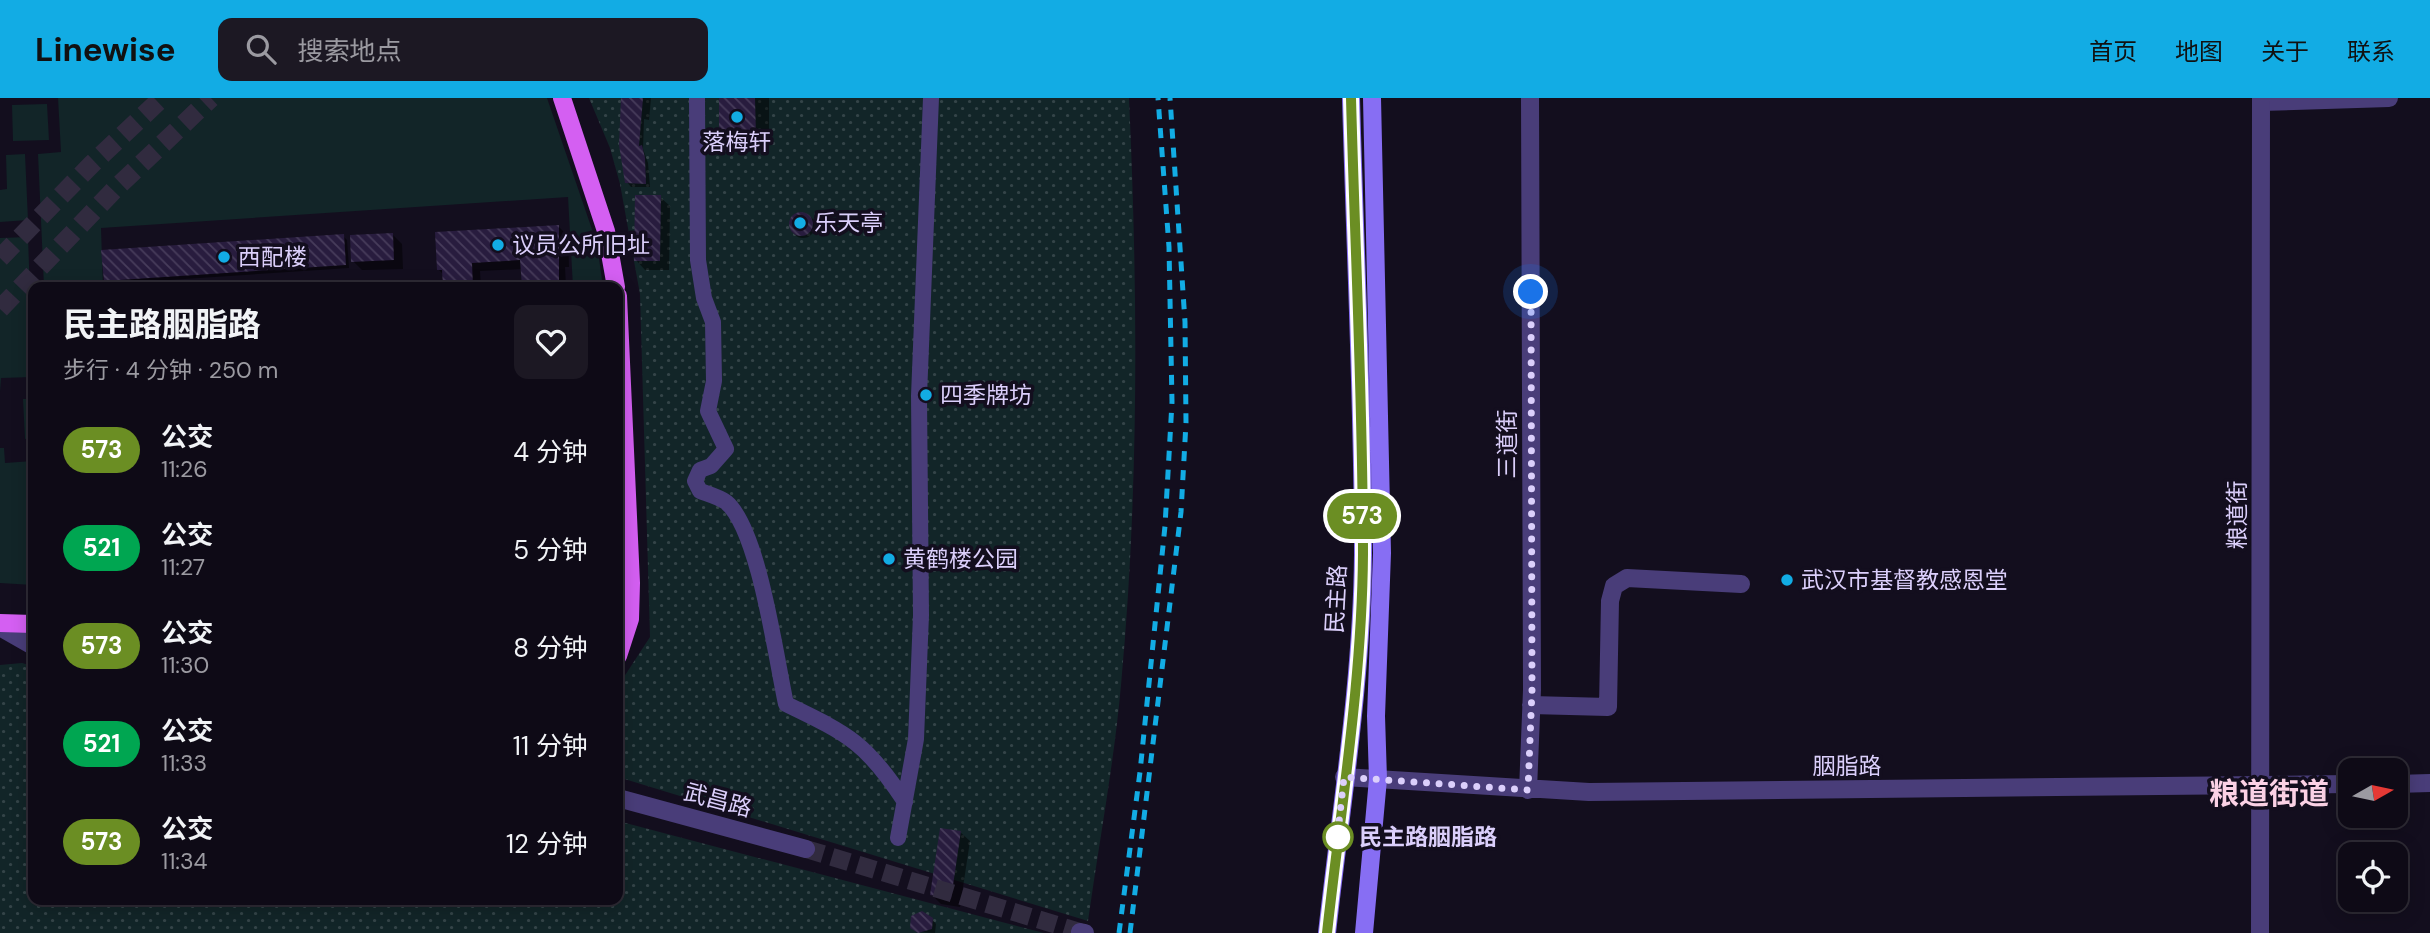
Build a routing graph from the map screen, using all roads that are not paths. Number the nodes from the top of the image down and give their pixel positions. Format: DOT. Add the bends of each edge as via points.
graph roads {
  1 [pos="562,98"];
  2 [pos="697,98"];
  3 [pos="931,98"];
  4 [pos="1351,98"];
  5 [pos="1372,98"];
  6 [pos="1530,98"];
  7 [pos="2389,98"];
  8 [pos="2261,100"];
  9 [pos="615,282"];
  10 [pos="623,406"];
  11 [pos="1741,584"];
  12 [pos="28,624"];
  13 [pos="0,625"];
  14 [pos="623,641"];
  15 [pos="28,643"];
  16 [pos="1531,705"];
  17 [pos="1344,777"];
  18 [pos="1378,779"];
  19 [pos="2430,783"];
  20 [pos="2408,784"];
  21 [pos="2338,785"];
  22 [pos="2261,786"];
  23 [pos="1528,790"];
  24 [pos="623,799"];
  25 [pos="905,802"];
  26 [pos="898,838"];
  27 [pos="806,849"];
  28 [pos="1327,933"];
  29 [pos="1364,933"];
  30 [pos="2260,933"];
  1 -- 9 [label="main road" via="606,231"];
  2 -- 25 [label="street" via="698,260 713,322 708,411 726,449 711,467 700,470 695,481 701,491 726,502 744,530 756,564 786,704 843,732 869,752"];
  3 -- 25 [label="street" via="919,396 918,698"];
  4 -- 17 [label="main road, 民主路" via="1363,555 1355,715"];
  5 -- 18 [label="main road, 民主路" via="1382,554"];
  6 -- 16 [label="street, 三道街"];
  7 -- 8 [label="street"];
  8 -- 22 [label="street, 粮道街"];
  10 -- 14 [label="main road" via="631,583 630,619"];
  11 -- 16 [label="street" via="1628,578 1614,586 1609,601 1608,707"];
  12 -- 13 [label="main road"];
  13 -- 15 [label="street"];
  16 -- 23 [label="street, 三道街"];
  17 -- 18 [label="street, 胭脂路"];
  17 -- 28 [label="main road, 民主路"];
  18 -- 23 [label="street, 胭脂路"];
  18 -- 29 [label="main road, 民主路"];
  19 -- 20 [label="street"];
  21 -- 22 [label="street, 胭脂路"];
  22 -- 23 [label="street, 胭脂路"];
  22 -- 30 [label="street, 粮道街"];
  24 -- 27 [label="street, 武昌路"];
  25 -- 26 [label="street"];
}
